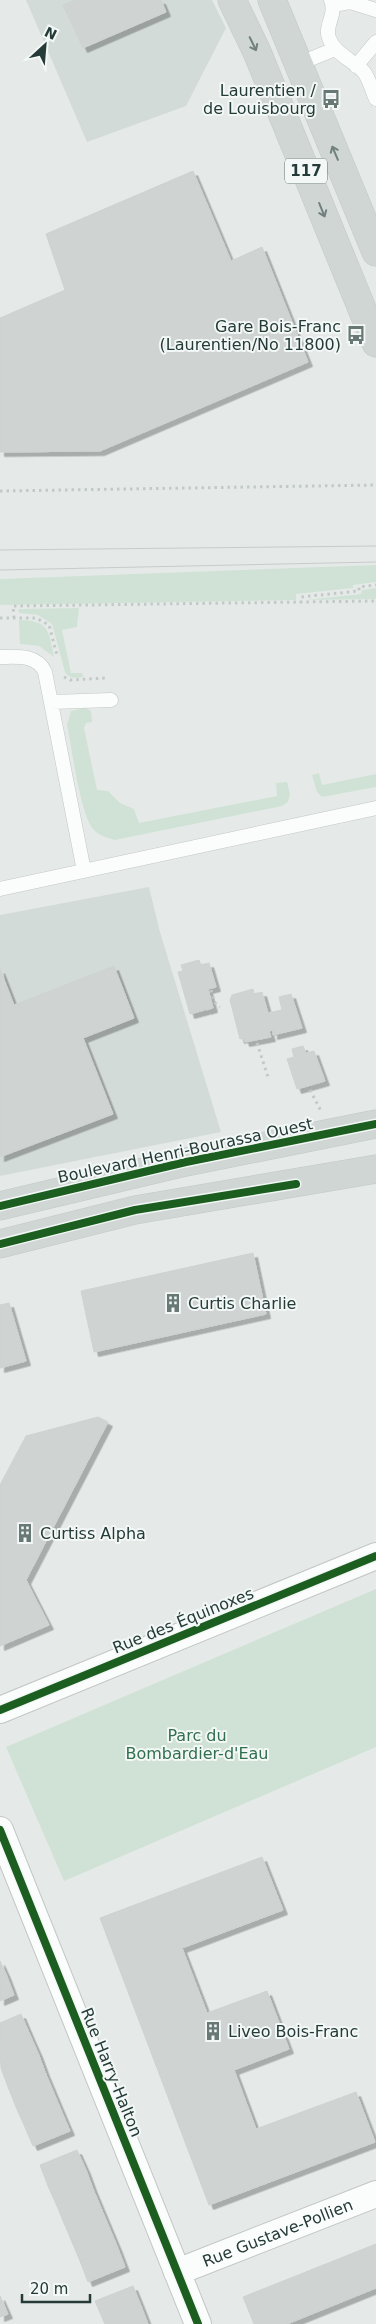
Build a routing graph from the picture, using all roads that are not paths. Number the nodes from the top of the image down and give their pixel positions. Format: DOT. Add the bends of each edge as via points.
graph roads {
  1 [pos="232,0"];
  2 [pos="272,0"];
  3 [pos="332,3"];
  4 [pos="376,10"];
  5 [pos="376,42"];
  6 [pos="336,49"];
  7 [pos="298,64"];
  8 [pos="356,66"];
  9 [pos="376,99"];
  10 [pos="373,236"];
  11 [pos="376,343"];
  12 [pos="0,657"];
  13 [pos="111,700"];
  14 [pos="52,702"];
  15 [pos="376,808"];
  16 [pos="84,871"];
  17 [pos="0,888"];
  18 [pos="376,1124"];
  19 [pos="376,1169"];
  20 [pos="0,1206"];
  21 [pos="0,1244"];
  22 [pos="376,1556"];
  23 [pos="0,1710"];
  24 [pos="0,1830"];
  25 [pos="376,2194"];
  26 [pos="177,2272"];
  27 [pos="198,2324"];
  1 -- 11 [label="main road, 117, one-way" via="257,52"];
  2 -- 7 [label="main road, 117"];
  3 -- 4 [label="lane" via="350,2"];
  3 -- 6 [label="lane" via="334,12 328,36"];
  5 -- 8 [label="lane"];
  6 -- 7 [label="lane"];
  6 -- 8 [label="lane"];
  10 -- 7 [label="main road, 117, one-way"];
  8 -- 9 [label="lane" via="364,72"];
  12 -- 14 [label="lane" via="28,657 42,665"];
  13 -- 14 [label="lane"];
  14 -- 16 [label="lane"];
  15 -- 16 [label="lane"];
  16 -- 17 [label="lane"];
  18 -- 20 [label="main road, Boulevard Henri-Bourassa Ouest" via="186,1162"];
  19 -- 21 [label="main road" via="135,1210"];
  22 -- 23 [label="street, Rue des Équinoxes"];
  24 -- 26 [label="street, Rue Harry-Halton"];
  25 -- 26 [label="street, Rue Gustave-Pollien"];
  26 -- 27 [label="street, Rue Harry-Halton"];
}
